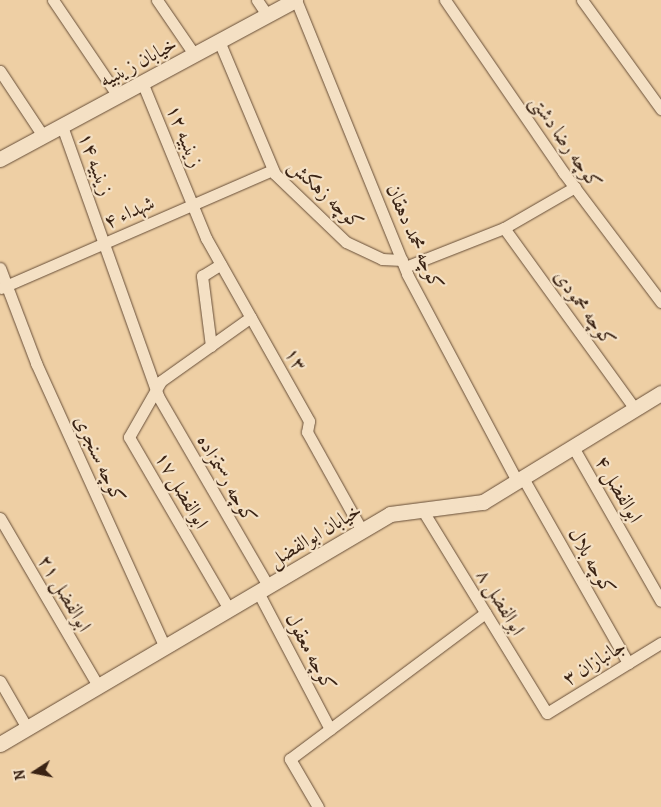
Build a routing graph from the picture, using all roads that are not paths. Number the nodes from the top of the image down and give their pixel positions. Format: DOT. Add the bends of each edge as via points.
graph roads {
  1 [pos="53,0"];
  2 [pos="157,0"];
  3 [pos="257,0"];
  4 [pos="295,0"];
  5 [pos="445,0"];
  6 [pos="582,0"];
  7 [pos="267,15"];
  8 [pos="219,41"];
  9 [pos="194,54"];
  10 [pos="0,71"];
  11 [pos="142,82"];
  12 [pos="118,96"];
  13 [pos="661,109"];
  14 [pos="62,126"];
  15 [pos="43,136"];
  16 [pos="0,159"];
  17 [pos="272,170"];
  18 [pos="575,187"];
  19 [pos="192,204"];
  20 [pos="504,228"];
  21 [pos="104,243"];
  22 [pos="221,264"];
  23 [pos="403,264"];
  24 [pos="0,268"];
  25 [pos="4,287"];
  26 [pos="661,302"];
  27 [pos="251,317"];
  28 [pos="211,346"];
  29 [pos="156,390"];
  30 [pos="661,393"];
  31 [pos="635,409"];
  32 [pos="573,447"];
  33 [pos="520,480"];
  34 [pos="423,510"];
  35 [pos="0,518"];
  36 [pos="362,531"];
  37 [pos="263,589"];
  38 [pos="661,601"];
  39 [pos="229,609"];
  40 [pos="485,613"];
  41 [pos="661,643"];
  42 [pos="165,646"];
  43 [pos="628,663"];
  44 [pos="0,681"];
  45 [pos="98,686"];
  46 [pos="546,713"];
  47 [pos="27,728"];
  48 [pos="330,729"];
  49 [pos="0,744"];
  50 [pos="318,807"];
  1 -- 12 [label="street"];
  2 -- 9 [label="street"];
  3 -- 7 [label="street"];
  4 -- 7 [label="street, خیابان زینبیه"];
  4 -- 23 [label="street, کوچه محمد دهقان"];
  5 -- 18 [label="street, کوچه رضا دشتی"];
  6 -- 13 [label="street"];
  7 -- 8 [label="street, خیابان زینبیه"];
  8 -- 9 [label="street, خیابان زینبیه"];
  8 -- 17 [label="street, کوچه زهکش"];
  9 -- 11 [label="street, خیابان زینبیه"];
  10 -- 15 [label="street"];
  11 -- 12 [label="street, خیابان زینبیه"];
  11 -- 19 [label="street, زینبیه ۱۲"];
  12 -- 14 [label="street, خیابان زینبیه"];
  14 -- 15 [label="street, خیابان زینبیه"];
  14 -- 21 [label="street, زینبیه ۱۴"];
  15 -- 16 [label="street, خیابان زینبیه"];
  17 -- 19 [label="street, شهداء ۴"];
  17 -- 23 [label="street, کوچه زهکش" via="346,242 382,259"];
  18 -- 20 [label="street"];
  18 -- 26 [label="street, کوچه رضا دشتی"];
  19 -- 21 [label="street, شهداء ۴"];
  19 -- 22 [label="street, ۱۳"];
  20 -- 23 [label="street"];
  20 -- 31 [label="street, کوچه محمودی"];
  21 -- 25 [label="street, شهداء ۴"];
  21 -- 29 [label="street, زینبیه ۱۴"];
  22 -- 27 [label="street, ۱۳"];
  22 -- 28 [label="street" via="202,276"];
  23 -- 33 [label="street, کوچه محمد دهقان"];
  24 -- 25 [label="street, کوچه سنجری"];
  25 -- 42 [label="street, کوچه سنجری"];
  27 -- 28 [label="street"];
  27 -- 36 [label="street, ۱۳" via="309,420 307,432"];
  28 -- 29 [label="street" via="161,381"];
  29 -- 37 [label="street, کوچه رستمزاده"];
  29 -- 39 [label="street, ابوالفضل ۱۷" via="129,437"];
  30 -- 31 [label="street, خیابان ابوالفضل"];
  31 -- 32 [label="street, خیابان ابوالفضل"];
  32 -- 33 [label="street, خیابان ابوالفضل"];
  32 -- 38 [label="street, ابوالفضل ۴"];
  33 -- 34 [label="street, خیابان ابوالفضل" via="483,502"];
  33 -- 43 [label="street, کوچه بلال"];
  34 -- 36 [label="street, خیابان ابوالفضل" via="390,514"];
  34 -- 40 [label="street, ابوالفضل ۸"];
  35 -- 45 [label="street, ابوالفضل ۲۱"];
  36 -- 37 [label="street, خیابان ابوالفضل"];
  37 -- 39 [label="street, خیابان ابوالفضل"];
  37 -- 48 [label="street, کوچه معقول"];
  39 -- 42 [label="street, خیابان ابوالفضل"];
  40 -- 46 [label="street, ابوالفضل ۸"];
  40 -- 48 [label="street"];
  41 -- 43 [label="street, جانبازان ۳"];
  42 -- 45 [label="street, خیابان ابوالفضل"];
  43 -- 46 [label="street, جانبازان ۳"];
  44 -- 47 [label="street"];
  45 -- 47 [label="street, خیابان ابوالفضل"];
  47 -- 49 [label="street, خیابان ابوالفضل"];
  48 -- 50 [label="street" via="290,759"];
}
